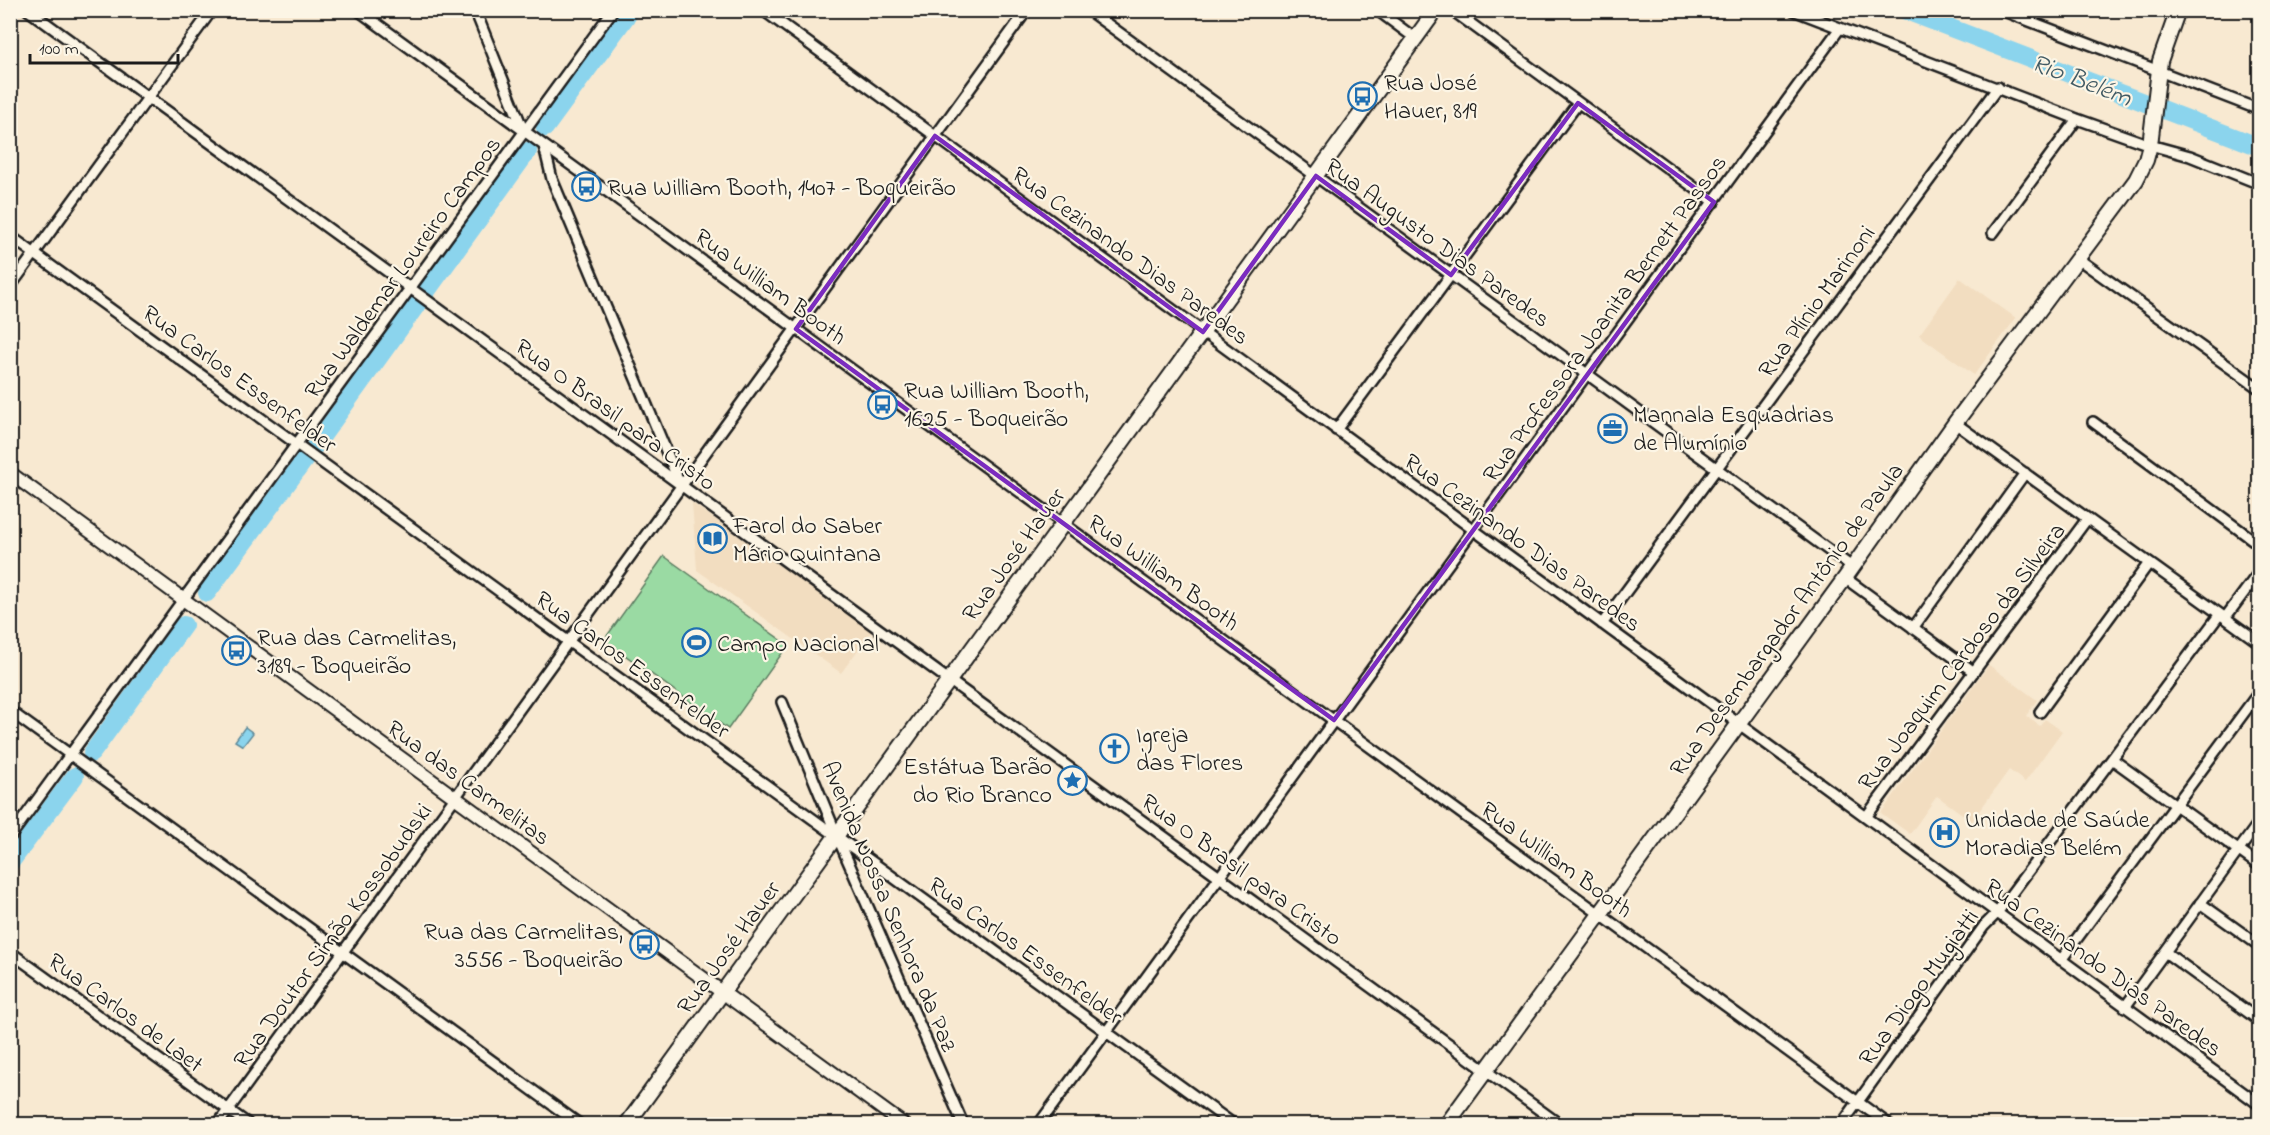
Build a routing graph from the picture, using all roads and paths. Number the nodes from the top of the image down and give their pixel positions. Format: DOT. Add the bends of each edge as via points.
graph roads {
  1 [pos="28,10"];
  2 [pos="212,10"];
  3 [pos="358,10"];
  4 [pos="475,10"];
  5 [pos="613,10"];
  6 [pos="763,10"];
  7 [pos="1026,10"];
  8 [pos="1088,10"];
  9 [pos="1377,10"];
  10 [pos="1436,10"];
  11 [pos="1452,10"];
  12 [pos="1793,10"];
  13 [pos="2001,10"];
  14 [pos="2178,10"];
  15 [pos="2020,14"];
  16 [pos="1840,28"];
  17 [pos="1416,39"];
  18 [pos="2157,74"];
  19 [pos="1998,87"];
  20 [pos="148,98"];
  21 [pos="1578,103"];
  22 [pos="2259,110"];
  23 [pos="2077,119"];
  24 [pos="524,132"];
  25 [pos="935,136"];
  26 [pos="2150,140"];
  27 [pos="544,146"];
  28 [pos="1316,176"];
  29 [pos="2259,184"];
  30 [pos="1714,202"];
  31 [pos="1993,233"];
  32 [pos="10,236"];
  33 [pos="35,254"];
  34 [pos="2077,258"];
  35 [pos="1451,275"];
  36 [pos="10,287"];
  37 [pos="410,289"];
  38 [pos="796,328"];
  39 [pos="1203,332"];
  40 [pos="1587,374"];
  41 [pos="2259,388"];
  42 [pos="2092,422"];
  43 [pos="1955,423"];
  44 [pos="1336,430"];
  45 [pos="297,444"];
  46 [pos="1717,469"];
  47 [pos="10,473"];
  48 [pos="2025,474"];
  49 [pos="681,486"];
  50 [pos="2087,519"];
  51 [pos="1064,523"];
  52 [pos="1473,530"];
  53 [pos="2259,545"];
  54 [pos="2149,563"];
  55 [pos="2259,571"];
  56 [pos="1849,573"];
  57 [pos="184,600"];
  58 [pos="2222,616"];
  59 [pos="1602,624"];
  60 [pos="1913,628"];
  61 [pos="568,641"];
  62 [pos="2259,643"];
  63 [pos="1974,672"];
  64 [pos="950,681"];
  65 [pos="2259,691"];
  66 [pos="782,702"];
  67 [pos="10,711"];
  68 [pos="2040,712"];
  69 [pos="1334,720"];
  70 [pos="1739,724"];
  71 [pos="71,754"];
  72 [pos="2112,759"];
  73 [pos="455,798"];
  74 [pos="2176,805"];
  75 [pos="1866,817"];
  76 [pos="2259,821"];
  77 [pos="837,836"];
  78 [pos="10,837"];
  79 [pos="2238,850"];
  80 [pos="2259,866"];
  81 [pos="1220,877"];
  82 [pos="2200,903"];
  83 [pos="1997,913"];
  84 [pos="1600,914"];
  85 [pos="2259,946"];
  86 [pos="2165,951"];
  87 [pos="10,952"];
  88 [pos="343,953"];
  89 [pos="2061,960"];
  90 [pos="723,993"];
  91 [pos="2125,1007"];
  92 [pos="2259,1021"];
  93 [pos="1106,1032"];
  94 [pos="1486,1071"];
  95 [pos="1857,1102"];
  96 [pos="2259,1105"];
  97 [pos="228,1110"];
  98 [pos="218,1125"];
  99 [pos="248,1125"];
  100 [pos="579,1125"];
  101 [pos="627,1125"];
  102 [pos="903,1125"];
  103 [pos="963,1125"];
  104 [pos="1039,1125"];
  105 [pos="1233,1125"];
  106 [pos="1447,1125"];
  107 [pos="1559,1125"];
  108 [pos="1842,1125"];
  109 [pos="1888,1125"];
  1 -- 20 [label="street, Rua O Brasil para Cristo"];
  2 -- 20 [label="street"];
  3 -- 24 [label="street, Rua William Booth"];
  4 -- 24 [label="street"];
  5 -- 24 [label="street, Rua Waldemar Loureiro Campos"];
  6 -- 25 [label="street, Rua Cezinando Dias Paredes"];
  7 -- 25 [label="street, Rua Doutor Simão Kossobudski"];
  8 -- 28 [label="street, Rua Augusto Dias Paredes"];
  9 -- 17 [label="street"];
  10 -- 17 [label="main road, Rua José Hauer"];
  11 -- 21 [label="street"];
  12 -- 16 [label="street"];
  13 -- 15 [label="street"];
  14 -- 18 [label="main road, Rua Desembargador Antônio de Paula"];
  15 -- 18 [label="street"];
  16 -- 19 [label="street"];
  16 -- 30 [label="street, Rua Professora Joanita Bernett Passos"];
  17 -- 28 [label="main road, Rua José Hauer"];
  18 -- 22 [label="street"];
  18 -- 26 [label="main road, Rua Desembargador Antônio de Paula"];
  19 -- 23 [label="street"];
  19 -- 46 [label="street, Rua Plínio Marinoni"];
  20 -- 33 [label="street"];
  20 -- 37 [label="street, Rua O Brasil para Cristo"];
  21 -- 30 [label="street"];
  21 -- 35 [label="street"];
  23 -- 26 [label="street"];
  23 -- 31 [label="street"];
  24 -- 27 [label="street, Rua William Booth"];
  24 -- 37 [label="street, Rua Waldemar Loureiro Campos"];
  25 -- 38 [label="street, Rua Doutor Simão Kossobudski"];
  25 -- 39 [label="street, Rua Cezinando Dias Paredes"];
  26 -- 29 [label="street"];
  26 -- 34 [label="main road, Rua Desembargador Antônio de Paula" via="2136,180"];
  27 -- 38 [label="street, Rua William Booth"];
  27 -- 49 [label="street" via="552,179"];
  28 -- 35 [label="street, Rua Augusto Dias Paredes"];
  28 -- 39 [label="main road, Rua José Hauer"];
  30 -- 40 [label="street, Rua Professora Joanita Bernett Passos"];
  32 -- 33 [label="street, Rua Carlos Essenfelder"];
  33 -- 36 [label="street"];
  33 -- 45 [label="street, Rua Carlos Essenfelder"];
  34 -- 41 [label="street"];
  34 -- 43 [label="main road, Rua Desembargador Antônio de Paula"];
  35 -- 40 [label="street, Rua Augusto Dias Paredes"];
  35 -- 44 [label="street"];
  37 -- 45 [label="street, Rua Waldemar Loureiro Campos"];
  37 -- 49 [label="street, Rua O Brasil para Cristo"];
  38 -- 49 [label="street, Rua Doutor Simão Kossobudski"];
  38 -- 51 [label="street, Rua William Booth"];
  39 -- 44 [label="street, Rua Cezinando Dias Paredes"];
  39 -- 51 [label="main road, Rua José Hauer"];
  40 -- 46 [label="street, Rua Augusto Dias Paredes"];
  40 -- 52 [label="street, Rua Professora Joanita Bernett Passos"];
  42 -- 53 [label="street"];
  43 -- 48 [label="street"];
  43 -- 56 [label="main road, Rua Desembargador Antônio de Paula"];
  44 -- 52 [label="street, Rua Cezinando Dias Paredes"];
  45 -- 57 [label="street, Rua Waldemar Loureiro Campos"];
  45 -- 61 [label="street, Rua Carlos Essenfelder"];
  46 -- 56 [label="street, Rua Augusto Dias Paredes"];
  46 -- 59 [label="street, Rua Plínio Marinoni"];
  47 -- 57 [label="street, Rua das Carmelitas"];
  48 -- 50 [label="street"];
  48 -- 60 [label="street"];
  49 -- 61 [label="street, Rua Doutor Simão Kossobudski"];
  49 -- 64 [label="street, Rua O Brasil para Cristo"];
  50 -- 54 [label="street"];
  50 -- 63 [label="street, Rua Joaquim Cardoso da Silveira"];
  51 -- 64 [label="main road, Rua José Hauer"];
  51 -- 69 [label="street, Rua William Booth"];
  52 -- 59 [label="street, Rua Cezinando Dias Paredes"];
  52 -- 69 [label="street, Rua Professora Joanita Bernett Passos"];
  54 -- 58 [label="street"];
  54 -- 68 [label="street"];
  55 -- 58 [label="street, Rua Diogo Mugiatti"];
  56 -- 60 [label="street, Rua Augusto Dias Paredes"];
  56 -- 70 [label="main road, Rua Desembargador Antônio de Paula"];
  57 -- 71 [label="street, Rua Waldemar Loureiro Campos"];
  57 -- 73 [label="street, Rua das Carmelitas"];
  58 -- 62 [label="street"];
  58 -- 72 [label="street, Rua Diogo Mugiatti"];
  59 -- 70 [label="street, Rua Cezinando Dias Paredes"];
  60 -- 63 [label="street, Rua Augusto Dias Paredes"];
  61 -- 73 [label="street, Rua Doutor Simão Kossobudski"];
  61 -- 77 [label="street, Rua Carlos Essenfelder"];
  63 -- 75 [label="street, Rua Joaquim Cardoso da Silveira"];
  64 -- 77 [label="main road, Rua José Hauer"];
  64 -- 81 [label="street, Rua O Brasil para Cristo"];
  65 -- 74 [label="street"];
  66 -- 77 [label="street, Avenida Nossa Senhora da Paz"];
  67 -- 71 [label="street"];
  69 -- 81 [label="street, Rua Professora Joanita Bernett Passos"];
  69 -- 84 [label="street, Rua William Booth"];
  70 -- 75 [label="street, Rua Cezinando Dias Paredes"];
  70 -- 84 [label="main road, Rua Desembargador Antônio de Paula"];
  71 -- 78 [label="street, Rua Waldemar Loureiro Campos"];
  71 -- 88 [label="street"];
  72 -- 74 [label="street"];
  72 -- 83 [label="street, Rua Diogo Mugiatti"];
  73 -- 88 [label="street, Rua Doutor Simão Kossobudski"];
  73 -- 90 [label="street, Rua das Carmelitas"];
  74 -- 79 [label="street"];
  74 -- 89 [label="street"];
  75 -- 83 [label="street, Rua Cezinando Dias Paredes"];
  76 -- 79 [label="street"];
  77 -- 90 [label="main road, Rua José Hauer"];
  77 -- 93 [label="street, Rua Carlos Essenfelder"];
  77 -- 103 [label="street, Avenida Nossa Senhora da Paz"];
  79 -- 80 [label="street"];
  79 -- 82 [label="street"];
  81 -- 93 [label="street, Rua Professora Joanita Bernett Passos"];
  81 -- 94 [label="street, Rua O Brasil para Cristo"];
  82 -- 85 [label="street"];
  82 -- 86 [label="street"];
  83 -- 89 [label="street, Rua Cezinando Dias Paredes"];
  83 -- 95 [label="street, Rua Diogo Mugiatti"];
  84 -- 94 [label="main road, Rua Desembargador Antônio de Paula"];
  84 -- 95 [label="street, Rua William Booth"];
  86 -- 91 [label="street"];
  86 -- 92 [label="street"];
  87 -- 97 [label="street, Rua Carlos de Laet"];
  88 -- 97 [label="street, Rua Doutor Simão Kossobudski"];
  88 -- 100 [label="street"];
  89 -- 91 [label="street, Rua Cezinando Dias Paredes"];
  90 -- 101 [label="main road, Rua José Hauer"];
  90 -- 102 [label="street, Rua das Carmelitas"];
  91 -- 96 [label="street, Rua Cezinando Dias Paredes"];
  93 -- 104 [label="street, Rua Professora Joanita Bernett Passos"];
  93 -- 105 [label="street, Rua Carlos Essenfelder"];
  94 -- 106 [label="main road, Rua Desembargador Antônio de Paula"];
  94 -- 107 [label="street, Rua O Brasil para Cristo"];
  95 -- 108 [label="street, Rua Diogo Mugiatti"];
  95 -- 109 [label="street, Rua William Booth"];
  97 -- 98 [label="street, Rua Doutor Simão Kossobudski"];
  97 -- 99 [label="street, Rua Carlos de Laet"];
}
